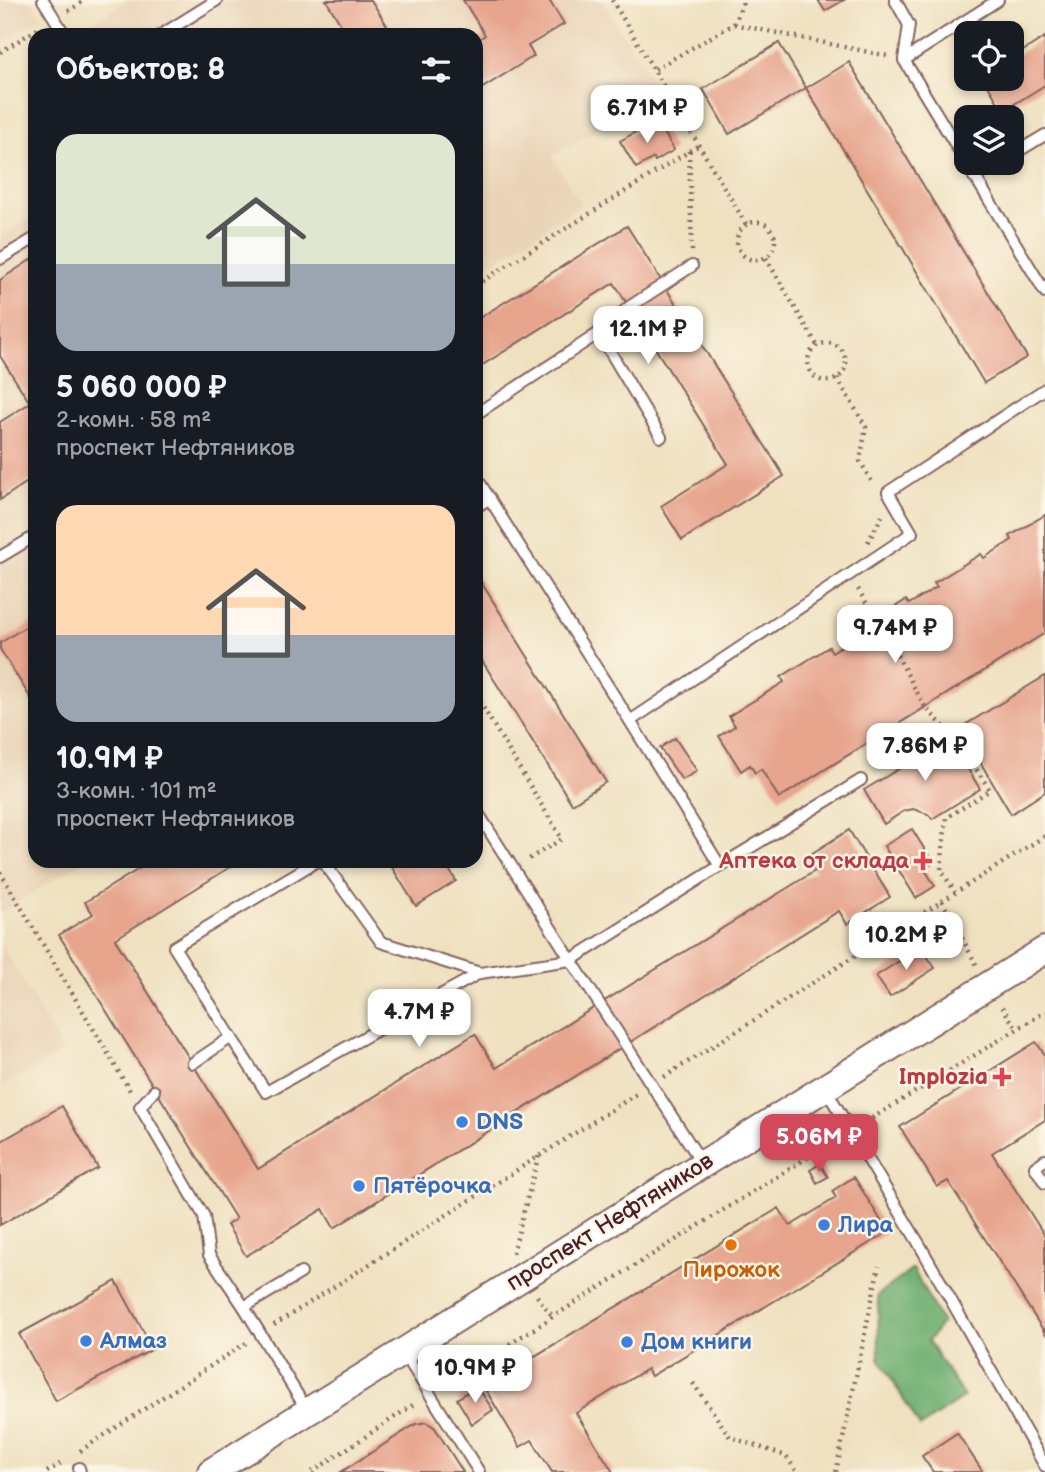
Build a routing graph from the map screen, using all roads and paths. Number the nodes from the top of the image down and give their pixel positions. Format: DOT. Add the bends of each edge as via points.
graph roads {
  1 [pos="43,0"];
  2 [pos="217,0"];
  3 [pos="612,0"];
  4 [pos="744,0"];
  5 [pos="895,0"];
  6 [pos="998,0"];
  7 [pos="734,24"];
  8 [pos="61,28"];
  9 [pos="172,28"];
  10 [pos="904,60"];
  11 [pos="654,69"];
  12 [pos="1045,135"];
  13 [pos="699,145"];
  14 [pos="1024,148"];
  15 [pos="690,150"];
  16 [pos="977,175"];
  17 [pos="974,177"];
  18 [pos="746,224"];
  19 [pos="28,243"];
  20 [pos="766,258"];
  21 [pos="0,259"];
  22 [pos="692,266"];
  23 [pos="483,281"];
  24 [pos="1045,292"];
  25 [pos="600,332"];
  26 [pos="817,345"];
  27 [pos="837,379"];
  28 [pos="1045,389"];
  29 [pos="483,409"];
  30 [pos="662,437"];
  31 [pos="873,485"];
  32 [pos="483,488"];
  33 [pos="490,498"];
  34 [pos="483,502"];
  35 [pos="887,509"];
  36 [pos="28,540"];
  37 [pos="0,557"];
  38 [pos="849,574"];
  39 [pos="483,708"];
  40 [pos="630,721"];
  41 [pos="861,780"];
  42 [pos="483,821"];
  43 [pos="1045,836"];
  44 [pos="520,864"];
  45 [pos="720,866"];
  46 [pos="305,868"];
  47 [pos="328,868"];
  48 [pos="0,872"];
  49 [pos="955,892"];
  50 [pos="1045,950"];
  51 [pos="571,961"];
  52 [pos="480,973"];
  53 [pos="1045,1012"];
  54 [pos="230,1038"];
  55 [pos="193,1063"];
  56 [pos="652,1084"];
  57 [pos="825,1088"];
  58 [pos="154,1091"];
  59 [pos="140,1107"];
  60 [pos="849,1132"];
  61 [pos="539,1154"];
  62 [pos="1045,1160"];
  63 [pos="703,1164"];
  64 [pos="1045,1183"];
  65 [pos="879,1266"];
  66 [pos="301,1273"];
  67 [pos="523,1277"];
  68 [pos="244,1307"];
  69 [pos="553,1317"];
  70 [pos="261,1334"];
  71 [pos="403,1352"];
  72 [pos="693,1383"];
  73 [pos="429,1394"];
  74 [pos="307,1412"];
  75 [pos="1045,1465"];
  76 [pos="47,1472"];
  77 [pos="211,1472"];
  78 [pos="312,1472"];
  79 [pos="479,1472"];
  80 [pos="797,1472"];
  81 [pos="836,1472"];
  1 -- 8 [label="lane"];
  2 -- 9 [label="lane"];
  3 -- 11 [label="path"];
  4 -- 7 [label="path"];
  5 -- 10 [label="lane" via="909,25"];
  6 -- 10 [label="lane"];
  7 -- 10 [label="path"];
  7 -- 11 [label="path"];
  10 -- 17 [label="lane"];
  11 -- 13 [label="path"];
  12 -- 14 [label="lane"];
  13 -- 15 [label="path"];
  13 -- 18 [label="path"];
  15 -- 22 [label="path"];
  15 -- 23 [label="path"];
  16 -- 17 [label="lane"];
  17 -- 24 [label="lane"];
  18 -- 20 [label="path" via="737,237 740,252 753,260"];
  18 -- 20 [label="path" via="757,221 774,232 774,250"];
  19 -- 21 [label="lane"];
  20 -- 26 [label="path"];
  22 -- 25 [label="lane"];
  25 -- 29 [label="lane"];
  25 -- 30 [label="lane"];
  26 -- 27 [label="path" via="808,358 811,373 824,381"];
  26 -- 27 [label="path" via="828,342 845,353 845,371"];
  27 -- 31 [label="path" via="866,427 860,461"];
  28 -- 38 [label="lane" via="888,492 912,534"];
  32 -- 33 [label="lane"];
  33 -- 34 [label="lane"];
  33 -- 40 [label="lane"];
  35 -- 38 [label="path"];
  36 -- 37 [label="lane"];
  38 -- 40 [label="lane"];
  38 -- 49 [label="path" via="925,707 956,739 990,790 946,818 941,870"];
  39 -- 44 [label="path" via="562,839"];
  40 -- 45 [label="lane"];
  41 -- 45 [label="lane"];
  42 -- 51 [label="lane"];
  43 -- 49 [label="path"];
  45 -- 51 [label="lane"];
  46 -- 54 [label="lane" via="174,947"];
  47 -- 52 [label="lane" via="381,942"];
  48 -- 59 [label="path"];
  49 -- 56 [label="path"];
  50 -- 57 [label="street, проспект Нефтяников"];
  51 -- 52 [label="lane"];
  51 -- 56 [label="lane"];
  52 -- 54 [label="lane" via="266,1092"];
  53 -- 60 [label="path"];
  54 -- 55 [label="lane"];
  56 -- 61 [label="path"];
  56 -- 63 [label="lane"];
  57 -- 60 [label="lane"];
  57 -- 63 [label="street, проспект Нефтяников"];
  58 -- 59 [label="lane"];
  59 -- 68 [label="lane" via="204,1216 209,1255"];
  60 -- 69 [label="path"];
  60 -- 75 [label="lane" via="918,1242"];
  61 -- 67 [label="path" via="511,1257"];
  61 -- 70 [label="path"];
  62 -- 64 [label="lane" via="1035,1167"];
  63 -- 67 [label="street, проспект Нефтяников"];
  65 -- 81 [label="path"];
  66 -- 68 [label="lane"];
  67 -- 69 [label="path"];
  67 -- 71 [label="street, проспект Нефтяников"];
  68 -- 70 [label="lane"];
  69 -- 73 [label="path"];
  70 -- 74 [label="lane"];
  70 -- 76 [label="path"];
  71 -- 73 [label="lane"];
  71 -- 74 [label="street, проспект Нефтяников"];
  72 -- 80 [label="path" via="730,1437 786,1456"];
  73 -- 78 [label="path"];
  73 -- 79 [label="lane"];
  74 -- 77 [label="street, проспект Нефтяников"];
}
